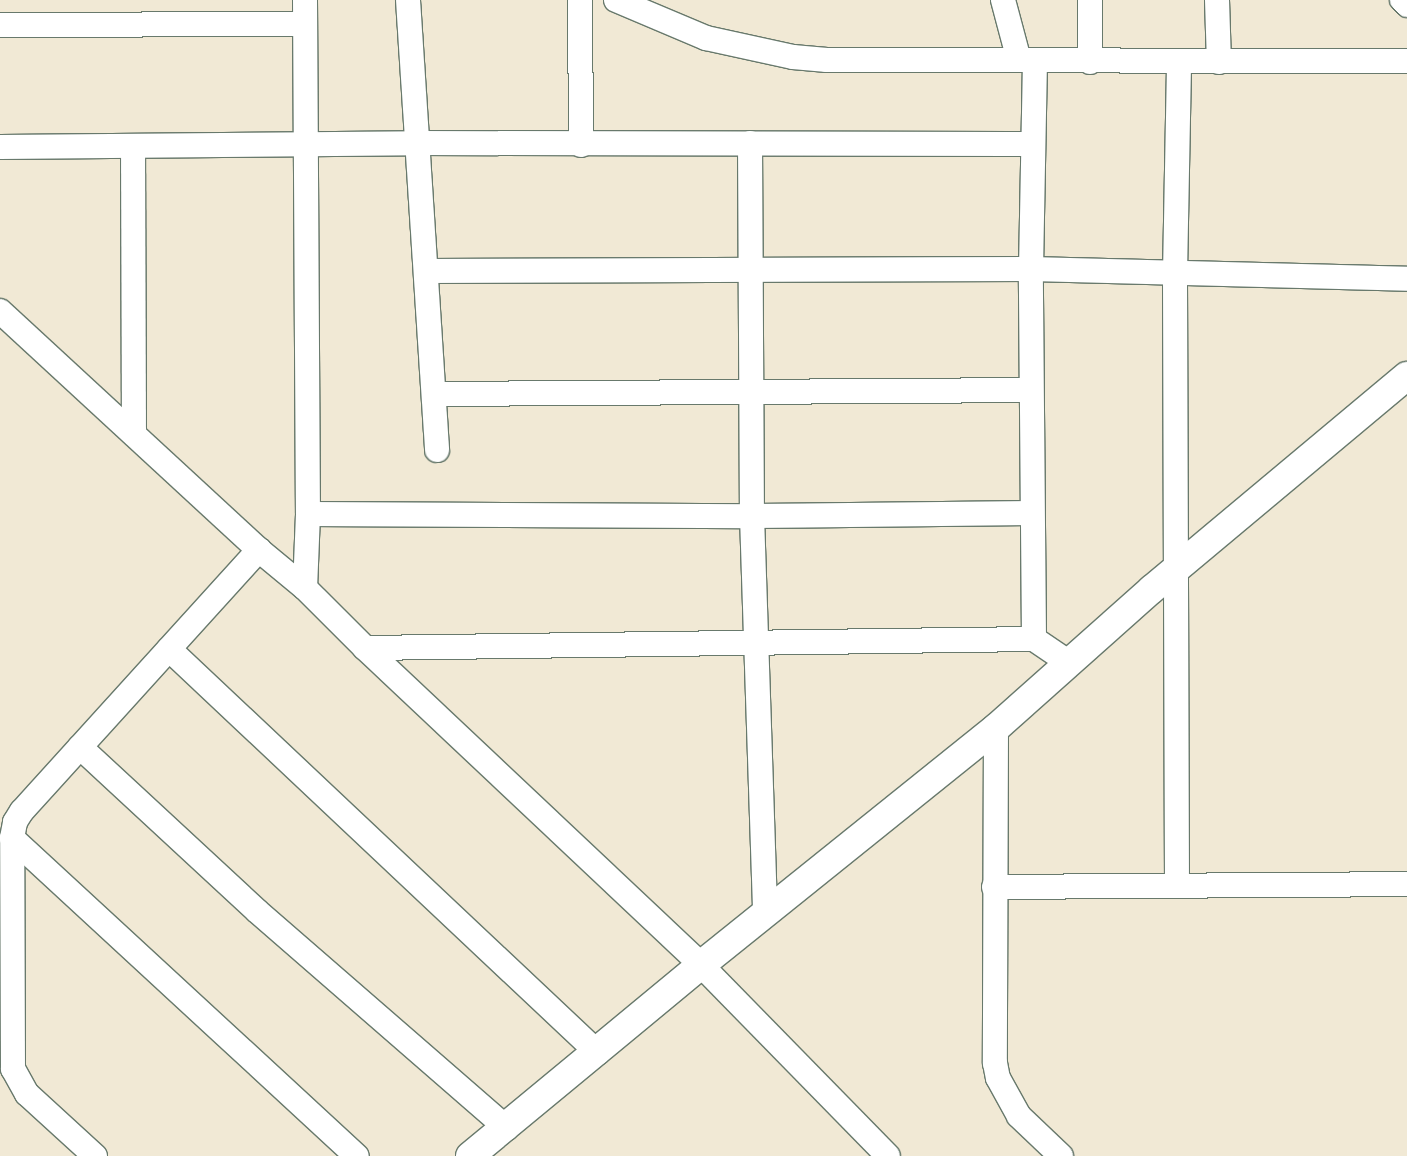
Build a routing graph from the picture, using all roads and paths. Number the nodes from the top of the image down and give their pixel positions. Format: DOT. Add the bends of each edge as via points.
graph roads {
  1 [pos="304,0"];
  2 [pos="408,0"];
  3 [pos="580,0"];
  4 [pos="1003,0"];
  5 [pos="1090,0"];
  6 [pos="1217,0"];
  7 [pos="1402,0"];
  8 [pos="625,3"];
  9 [pos="1407,5"];
  10 [pos="305,24"];
  11 [pos="0,26"];
  12 [pos="1027,60"];
  13 [pos="1407,61"];
  14 [pos="1090,62"];
  15 [pos="1179,62"];
  16 [pos="1219,62"];
  17 [pos="418,143"];
  18 [pos="750,143"];
  19 [pos="307,144"];
  20 [pos="1032,144"];
  21 [pos="581,145"];
  22 [pos="133,146"];
  23 [pos="0,147"];
  24 [pos="1031,269"];
  25 [pos="751,270"];
  26 [pos="426,271"];
  27 [pos="1174,274"];
  28 [pos="1407,279"];
  29 [pos="0,311"];
  30 [pos="1407,376"];
  31 [pos="1031,390"];
  32 [pos="751,392"];
  33 [pos="434,394"];
  34 [pos="134,434"];
  35 [pos="437,450"];
  36 [pos="1032,513"];
  37 [pos="308,514"];
  38 [pos="752,516"];
  39 [pos="259,550"];
  40 [pos="1178,569"];
  41 [pos="305,588"];
  42 [pos="1034,639"];
  43 [pos="756,645"];
  44 [pos="365,648"];
  45 [pos="169,649"];
  46 [pos="1068,662"];
  47 [pos="996,728"];
  48 [pos="80,747"];
  49 [pos="12,838"];
  50 [pos="1177,884"];
  51 [pos="1407,884"];
  52 [pos="994,887"];
  53 [pos="765,912"];
  54 [pos="701,965"];
  55 [pos="598,1053"];
  56 [pos="507,1128"];
  57 [pos="94,1156"];
  58 [pos="357,1156"];
  59 [pos="470,1156"];
  60 [pos="888,1156"];
  61 [pos="1061,1156"];
  1 -- 10 [label="street"];
  2 -- 17 [label="street"];
  3 -- 21 [label="street"];
  4 -- 12 [label="street"];
  5 -- 14 [label="street"];
  6 -- 16 [label="street"];
  7 -- 9 [label="street"];
  8 -- 12 [label="street" via="706,38 793,57 862,62"];
  10 -- 11 [label="street"];
  10 -- 19 [label="street"];
  12 -- 14 [label="street"];
  12 -- 20 [label="street"];
  13 -- 16 [label="street"];
  14 -- 15 [label="street"];
  15 -- 16 [label="street"];
  15 -- 27 [label="street"];
  17 -- 19 [label="street"];
  17 -- 21 [label="street"];
  17 -- 26 [label="street"];
  18 -- 20 [label="street"];
  18 -- 21 [label="street"];
  18 -- 25 [label="street"];
  19 -- 22 [label="street"];
  19 -- 37 [label="street"];
  20 -- 24 [label="street"];
  22 -- 23 [label="street"];
  22 -- 34 [label="street"];
  24 -- 25 [label="street"];
  24 -- 27 [label="street"];
  24 -- 31 [label="street"];
  25 -- 26 [label="street"];
  25 -- 32 [label="street"];
  26 -- 33 [label="street"];
  27 -- 28 [label="street"];
  27 -- 40 [label="street"];
  29 -- 34 [label="street"];
  30 -- 40 [label="street"];
  31 -- 32 [label="street"];
  31 -- 36 [label="street"];
  32 -- 33 [label="street"];
  32 -- 38 [label="street"];
  33 -- 35 [label="street"];
  34 -- 39 [label="street"];
  36 -- 38 [label="street"];
  36 -- 42 [label="street"];
  37 -- 38 [label="street"];
  37 -- 41 [label="street"];
  38 -- 43 [label="street"];
  39 -- 41 [label="street"];
  39 -- 45 [label="street"];
  40 -- 46 [label="street"];
  40 -- 50 [label="street"];
  41 -- 44 [label="street"];
  42 -- 43 [label="street"];
  42 -- 46 [label="street"];
  43 -- 44 [label="street"];
  43 -- 53 [label="street"];
  44 -- 54 [label="street"];
  45 -- 48 [label="street"];
  45 -- 55 [label="street"];
  46 -- 47 [label="street"];
  47 -- 52 [label="street"];
  47 -- 53 [label="street"];
  48 -- 49 [label="street" via="22,811 15,822"];
  48 -- 56 [label="street" via="257,911"];
  49 -- 57 [label="street" via="13,1069 27,1094"];
  49 -- 58 [label="street"];
  50 -- 51 [label="street"];
  50 -- 52 [label="street"];
  52 -- 61 [label="street" via="993,1048 998,1078 1019,1116"];
  53 -- 54 [label="street"];
  54 -- 55 [label="street"];
  54 -- 60 [label="street"];
  55 -- 56 [label="street"];
  56 -- 59 [label="street"];
}
